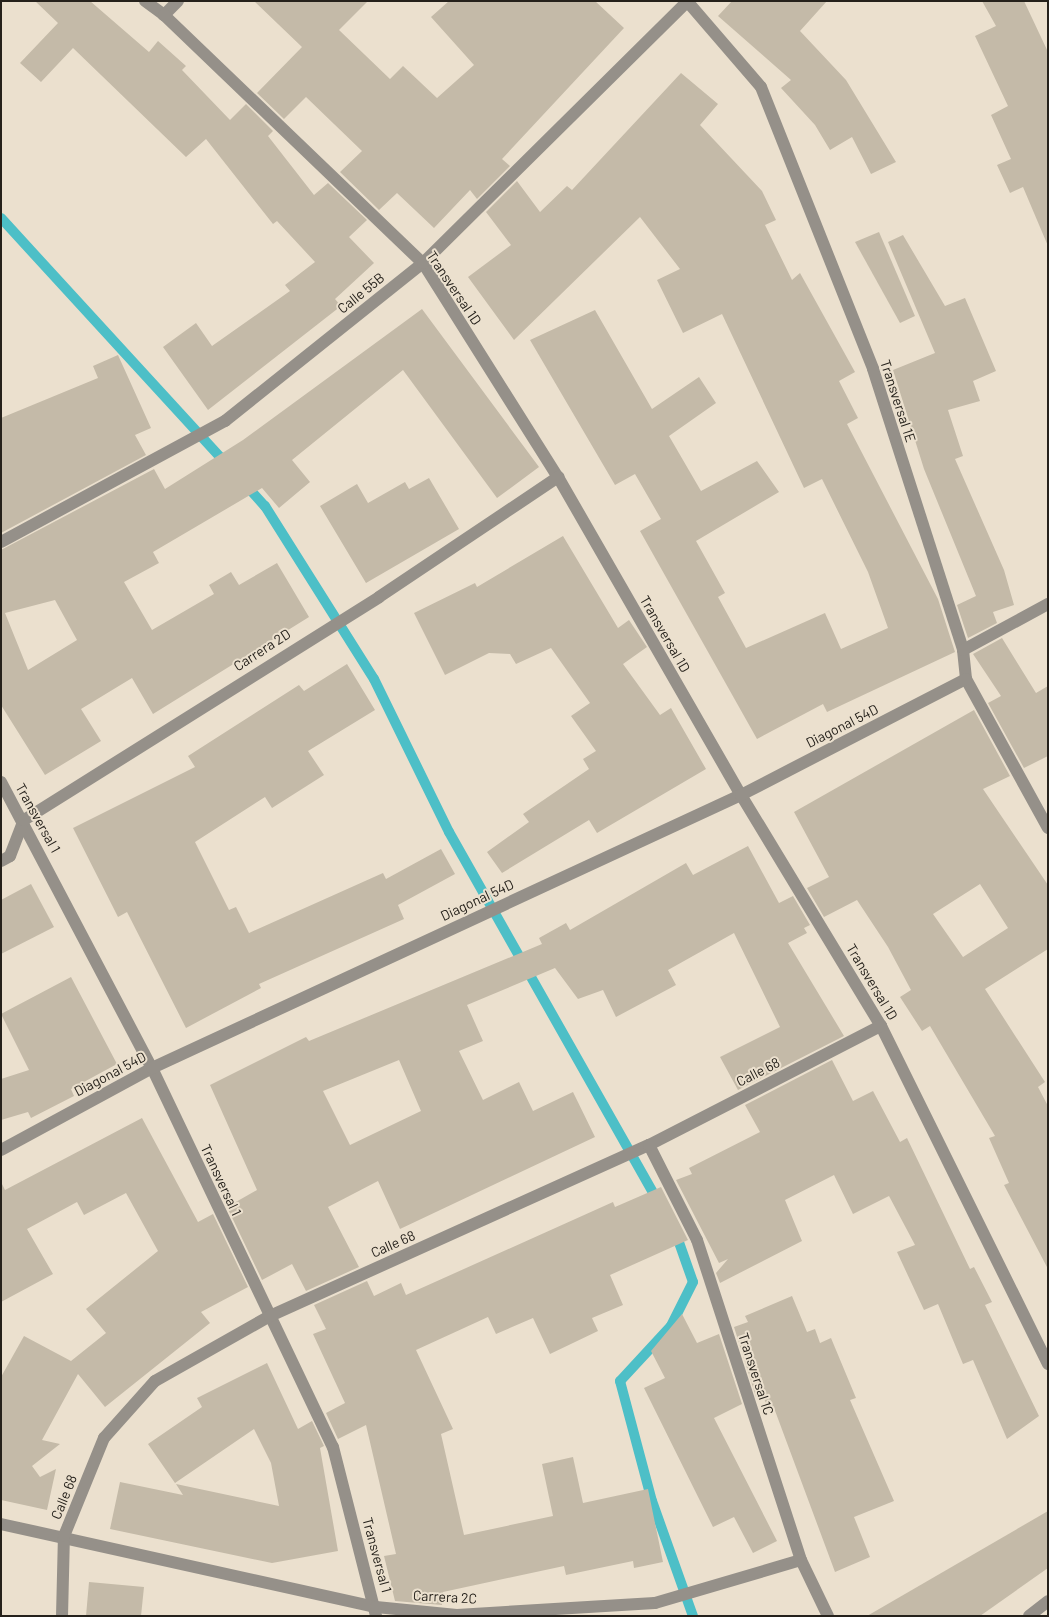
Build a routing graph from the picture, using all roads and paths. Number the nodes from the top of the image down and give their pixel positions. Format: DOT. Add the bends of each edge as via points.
graph roads {
  1 [pos="146,1"];
  2 [pos="178,1"];
  3 [pos="687,1"];
  4 [pos="164,15"];
  5 [pos="423,263"];
  6 [pos="558,477"];
  7 [pos="1,542"];
  8 [pos="1048,604"];
  9 [pos="963,650"];
  10 [pos="966,679"];
  11 [pos="1,782"];
  12 [pos="740,795"];
  13 [pos="24,820"];
  14 [pos="1048,828"];
  15 [pos="1,861"];
  16 [pos="881,1026"];
  17 [pos="152,1068"];
  18 [pos="644,1148"];
  19 [pos="1,1150"];
  20 [pos="270,1316"];
  21 [pos="1048,1364"];
  22 [pos="1,1524"];
  23 [pos="64,1536"];
  24 [pos="801,1560"];
  25 [pos="1048,1601"];
  26 [pos="376,1611"];
  27 [pos="62,1616"];
  28 [pos="828,1616"];
  29 [pos="1029,1616"];
  1 -- 4 [label="street, Transversal 1D"];
  2 -- 4 [label="street"];
  3 -- 5 [label="street, Calle 55B"];
  3 -- 9 [label="street, Transversal 1E" via="761,87 873,369"];
  4 -- 5 [label="street, Transversal 1D"];
  5 -- 6 [label="street, Transversal 1D"];
  5 -- 7 [label="street, Calle 55B" via="225,421"];
  6 -- 12 [label="street, Transversal 1D"];
  6 -- 13 [label="street, Carrera 2D" via="379,597 313,635"];
  8 -- 9 [label="street"];
  9 -- 10 [label="street, Transversal 1E"];
  10 -- 12 [label="street, Diagonal 54D"];
  10 -- 14 [label="street, Transversal 1E"];
  11 -- 13 [label="street, Transversal 1"];
  12 -- 16 [label="street, Transversal 1D"];
  12 -- 17 [label="street, Diagonal 54D"];
  13 -- 15 [label="street" via="10,856"];
  13 -- 17 [label="street, Transversal 1"];
  16 -- 18 [label="street, Calle 68"];
  16 -- 21 [label="street, Transversal 1D"];
  17 -- 19 [label="street, Diagonal 54D"];
  17 -- 20 [label="street, Transversal 1"];
  18 -- 20 [label="street, Calle 68"];
  18 -- 24 [label="street, Transversal 1C" via="696,1240"];
  20 -- 23 [label="street, Calle 68" via="155,1381 104,1438"];
  20 -- 26 [label="street, Transversal 1" via="333,1447"];
  22 -- 23 [label="street, Carrera 2C"];
  23 -- 26 [label="street, Carrera 2C"];
  23 -- 27 [label="street, Calle 68"];
  24 -- 26 [label="street, Carrera 2C" via="655,1603 457,1615"];
  24 -- 28 [label="street, Transversal 1C"];
  25 -- 29 [label="street"];
}
